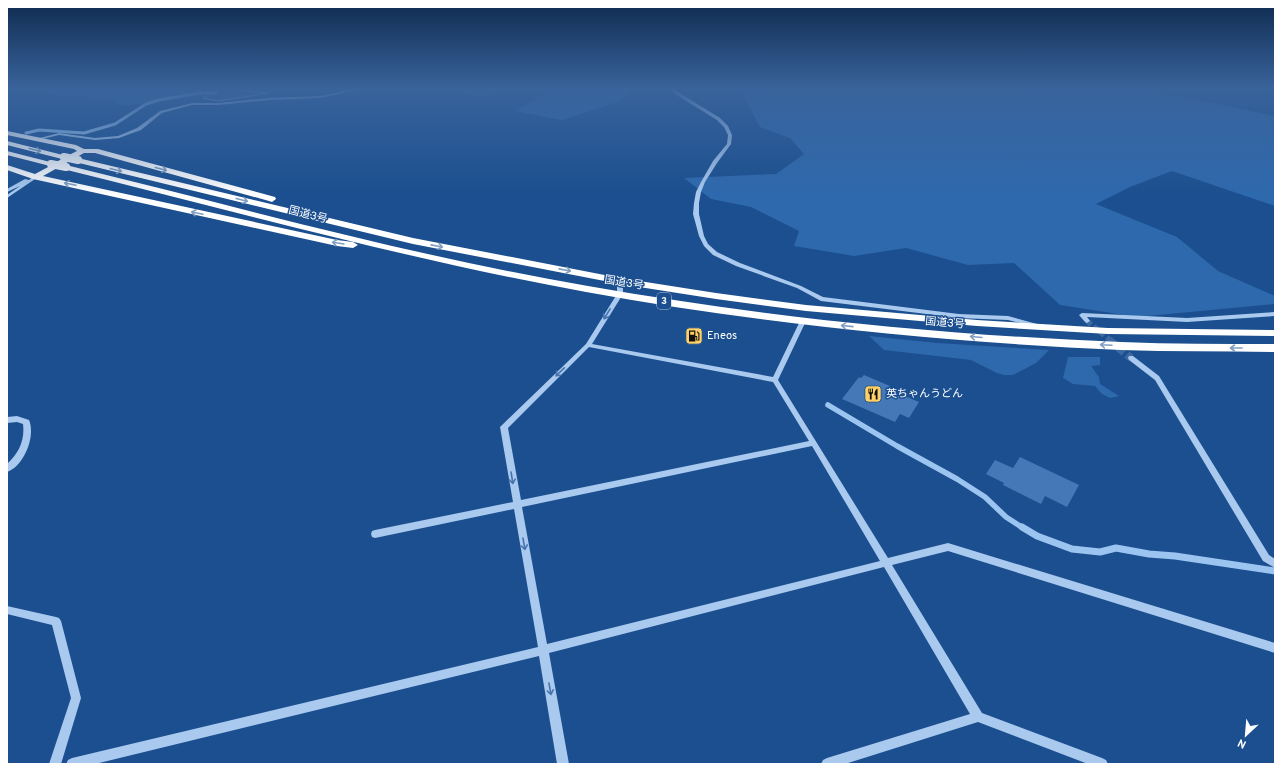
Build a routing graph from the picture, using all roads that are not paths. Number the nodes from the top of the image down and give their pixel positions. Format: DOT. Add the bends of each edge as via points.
graph roads {
  1 [pos="147,123"];
  2 [pos="723,123"];
  3 [pos="7,133"];
  4 [pos="38,140"];
  5 [pos="7,143"];
  6 [pos="7,153"];
  7 [pos="80,156"];
  8 [pos="65,162"];
  9 [pos="7,167"];
  10 [pos="36,177"];
  11 [pos="7,191"];
  12 [pos="7,197"];
  13 [pos="404,250"];
  14 [pos="620,281"];
  15 [pos="620,294"];
  16 [pos="1275,314"];
  17 [pos="803,321"];
  18 [pos="1087,321"];
  19 [pos="1043,328"];
  20 [pos="1275,333"];
  21 [pos="588,345"];
  22 [pos="1275,348"];
  23 [pos="1130,358"];
  24 [pos="775,380"];
  25 [pos="7,420"];
  26 [pos="814,443"];
  27 [pos="7,469"];
  28 [pos="517,506"];
  29 [pos="375,534"];
  30 [pos="887,563"];
  31 [pos="1275,564"];
  32 [pos="7,610"];
  33 [pos="1275,648"];
  34 [pos="543,650"];
  35 [pos="978,717"];
  36 [pos="55,764"];
  37 [pos="72,764"];
  38 [pos="563,764"];
  39 [pos="827,764"];
  40 [pos="1102,764"];
  1 -- 4 [label="street" via="119,137 95,139 60,134"];
  2 -- 19 [label="street" via="729,129 731,140 711,166 699,188 696,201 701,235 706,245 716,254 751,271 809,291 821,299 959,316 1008,318"];
  3 -- 4 [label="highway"];
  4 -- 7 [label="highway" via="76,147"];
  5 -- 8 [label="highway, 国道3号 / 3, one-way"];
  6 -- 8 [label="highway, 国道3号 / 3, bridge" via="52,164"];
  7 -- 8 [label="highway, 国道3号 / 3, bridge"];
  7 -- 10 [label="highway"];
  7 -- 14 [label="highway, 国道3号 / 3, one-way" via="413,241"];
  8 -- 13 [label="highway, 国道3号 / 3"];
  9 -- 10 [label="highway"];
  10 -- 11 [label="street"];
  10 -- 12 [label="street"];
  13 -- 10 [label="highway, one-way" via="337,243"];
  13 -- 15 [label="highway, 国道3号 / 3" via="457,264"];
  14 -- 15 [label="street"];
  14 -- 19 [label="highway, 国道3号 / 3" via="806,308"];
  15 -- 17 [label="highway, 国道3号 / 3"];
  15 -- 21 [label="street, one-way"];
  16 -- 18 [label="street" via="1187,320 1082,315"];
  22 -- 17 [label="highway, 国道3号 / 3, one-way" via="1054,343"];
  17 -- 24 [label="street"];
  19 -- 20 [label="highway, 国道3号 / 3"];
  21 -- 24 [label="street"];
  21 -- 28 [label="street, one-way" via="504,427"];
  23 -- 31 [label="street" via="1157,378 1266,558"];
  24 -- 26 [label="street"];
  25 -- 27 [label="street" via="17,419 26,422 29,430 26,446"];
  26 -- 28 [label="street"];
  26 -- 30 [label="street"];
  28 -- 29 [label="street"];
  28 -- 34 [label="street, one-way"];
  30 -- 33 [label="street" via="948,547"];
  30 -- 34 [label="street"];
  30 -- 35 [label="street"];
  32 -- 36 [label="street" via="56,621 76,698"];
  34 -- 37 [label="street"];
  34 -- 38 [label="street, one-way"];
  35 -- 39 [label="street"];
  35 -- 40 [label="street"];
}
